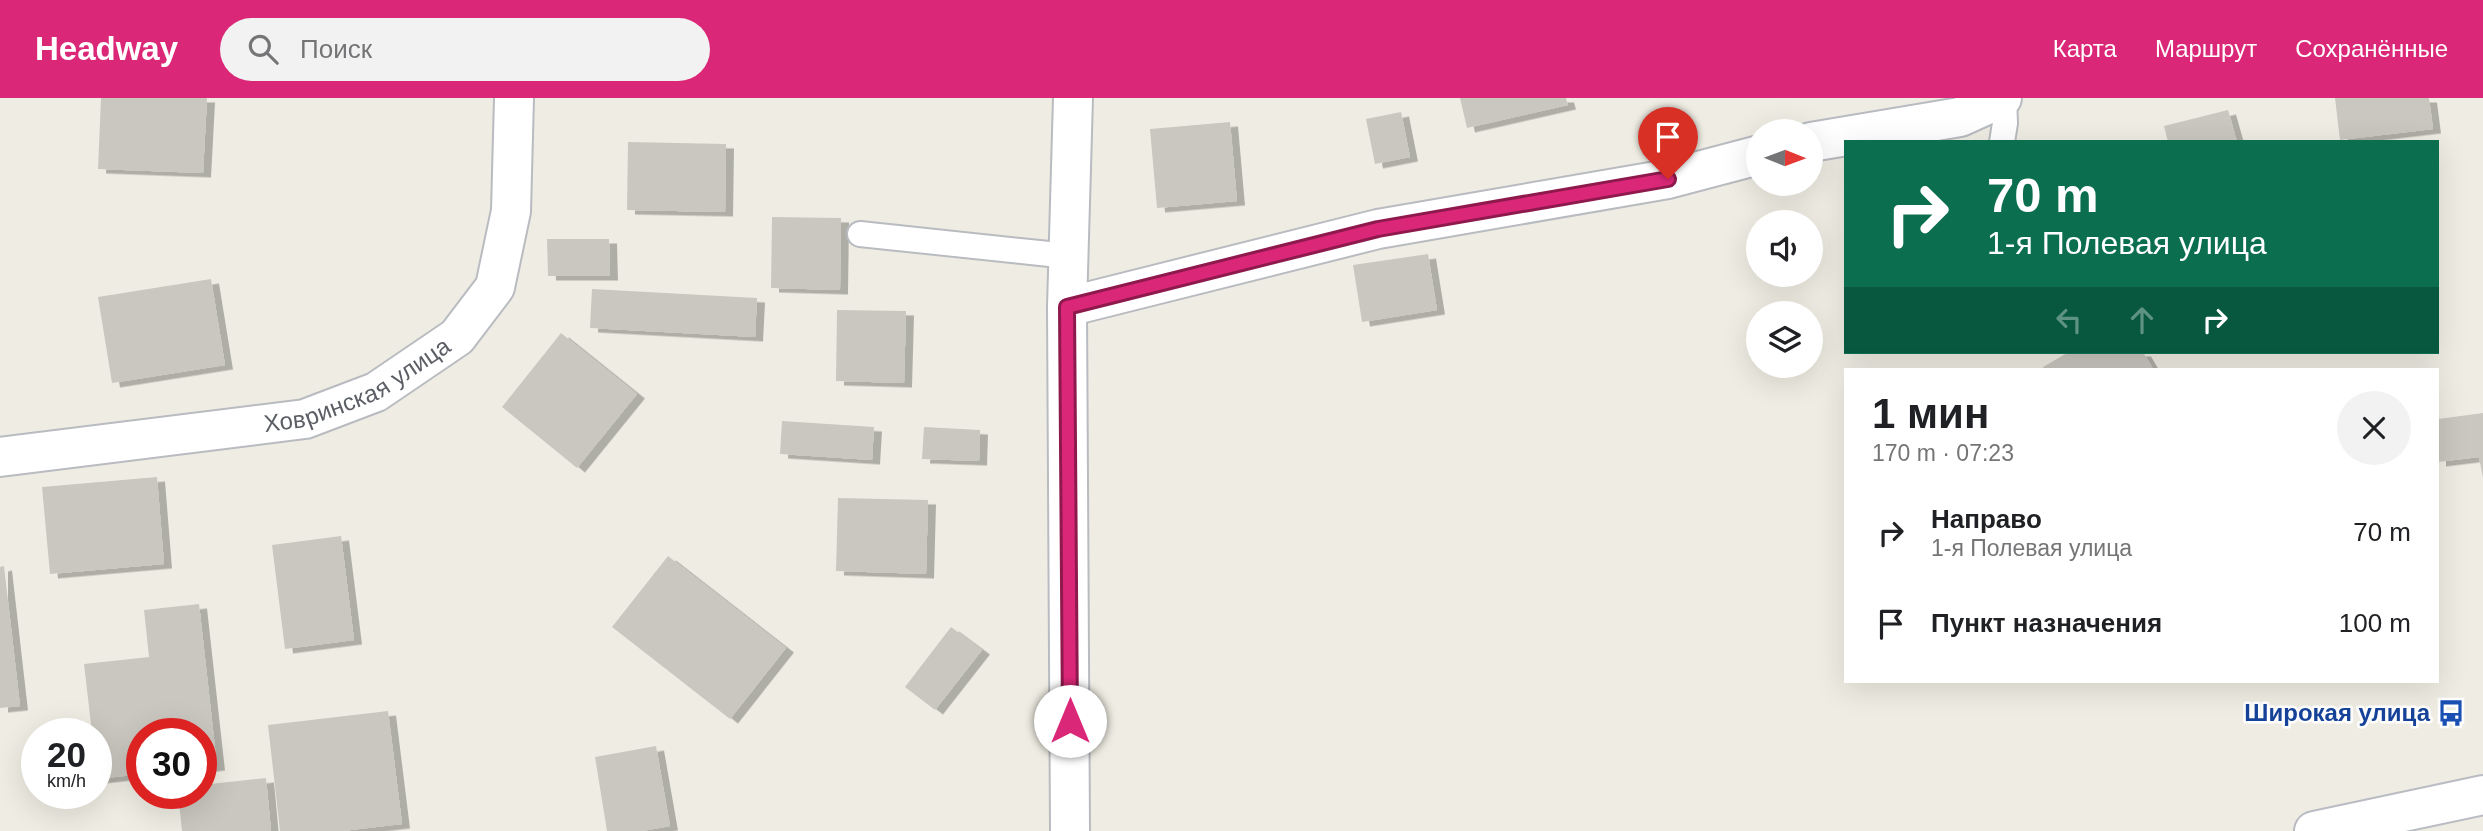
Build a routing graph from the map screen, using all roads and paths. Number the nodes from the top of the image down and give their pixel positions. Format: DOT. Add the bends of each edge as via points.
graph roads {
  1 [pos="514,98"];
  2 [pos="1073,98"];
  3 [pos="2003,98"];
  4 [pos="1824,140"];
  5 [pos="2002,140"];
  6 [pos="1746,158"];
  7 [pos="860,234"];
  8 [pos="1068,256"];
  9 [pos="1067,307"];
  10 [pos="0,457"];
  11 [pos="2483,796"];
  12 [pos="1070,831"];
  13 [pos="2314,831"];
  1 -- 10 [label="street, Ховринская улица" via="511,211 495,287 457,337 376,392 306,419"];
  2 -- 8 [label="street"];
  3 -- 4 [label="street" via="1960,117"];
  3 -- 5 [label="lane"];
  6 -- 9 [label="street" via="1668,179 1378,229"];
  7 -- 8 [label="lane"];
  8 -- 9 [label="street"];
  9 -- 12 [label="street"];
  11 -- 13 [label="street"];
}
